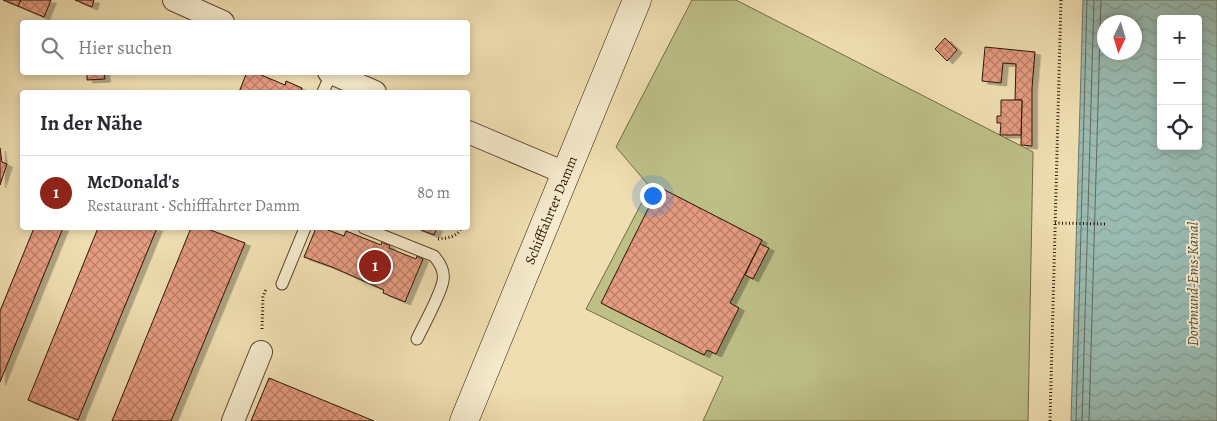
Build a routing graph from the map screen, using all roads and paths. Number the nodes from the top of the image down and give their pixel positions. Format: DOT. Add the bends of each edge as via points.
graph roads {
  1 [pos="174,0"];
  2 [pos="637,0"];
  3 [pos="1061,0"];
  4 [pos="219,20"];
  5 [pos="328,80"];
  6 [pos="368,90"];
  7 [pos="470,133"];
  8 [pos="565,173"];
  9 [pos="1055,222"];
  10 [pos="1105,224"];
  11 [pos="304,230"];
  12 [pos="369,230"];
  13 [pos="460,230"];
  14 [pos="437,239"];
  15 [pos="282,284"];
  16 [pos="263,297"];
  17 [pos="417,339"];
  18 [pos="261,352"];
  19 [pos="233,421"];
  20 [pos="464,421"];
  21 [pos="1050,421"];
  1 -- 4 [label="street"];
  2 -- 8 [label="main road, Schifffahrter Damm"];
  3 -- 9 [label="path"];
  5 -- 6 [label="street"];
  7 -- 8 [label="street"];
  8 -- 20 [label="main road, Schifffahrter Damm"];
  9 -- 10 [label="path"];
  9 -- 21 [label="path"];
  11 -- 15 [label="lane"];
  12 -- 17 [label="lane" via="434,256 440,263 443,281"];
  13 -- 14 [label="path" via="450,238"];
  16 -- 18 [label="path"];
  18 -- 19 [label="street"];
}
